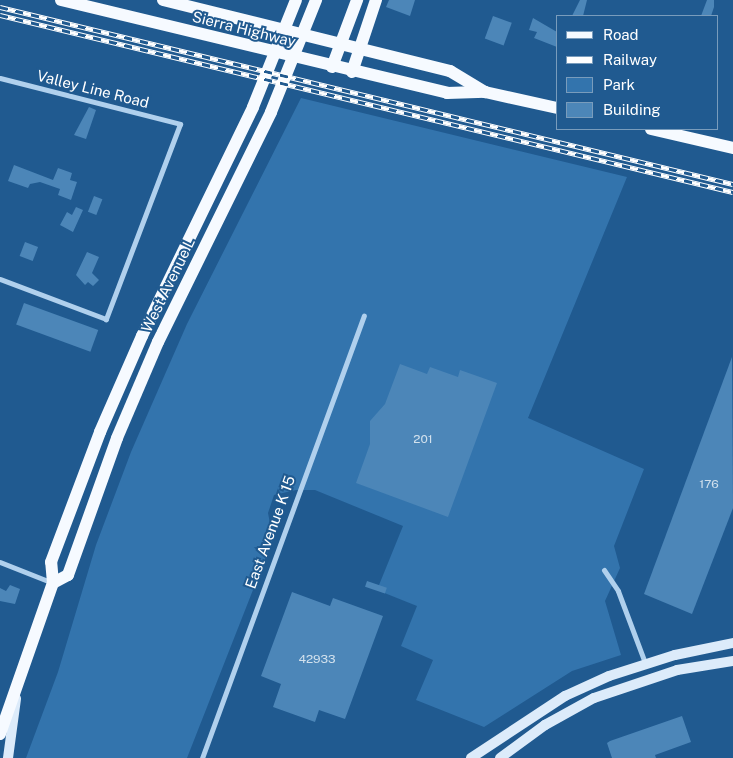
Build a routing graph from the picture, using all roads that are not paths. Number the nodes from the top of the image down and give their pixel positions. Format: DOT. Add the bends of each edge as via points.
graph roads {
  1 [pos="61,0"];
  2 [pos="163,0"];
  3 [pos="296,0"];
  4 [pos="357,0"];
  5 [pos="376,0"];
  6 [pos="316,1"];
  7 [pos="340,44"];
  8 [pos="358,49"];
  9 [pos="332,68"];
  10 [pos="352,72"];
  11 [pos="0,78"];
  12 [pos="485,92"];
  13 [pos="556,108"];
  14 [pos="655,130"];
  15 [pos="733,148"];
  16 [pos="0,279"];
  17 [pos="364,316"];
  18 [pos="0,562"];
  19 [pos="604,570"];
  20 [pos="53,583"];
  21 [pos="733,643"];
  22 [pos="733,661"];
  23 [pos="645,664"];
  24 [pos="18,683"];
  25 [pos="0,734"];
  26 [pos="8,758"];
  27 [pos="202,758"];
  28 [pos="471,758"];
  29 [pos="500,758"];
  1 -- 9 [label="main road, Sierra Highway"];
  2 -- 7 [label="main road, Sierra Highway"];
  3 -- 20 [label="main road, West Avenue L" via="253,107 142,336 100,432 51,562"];
  4 -- 7 [label="main road"];
  5 -- 8 [label="main road"];
  6 -- 20 [label="main road, West Avenue L" via="270,112 158,342 117,438 68,575"];
  7 -- 8 [label="main road, Sierra Highway"];
  7 -- 9 [label="main road"];
  8 -- 10 [label="main road"];
  8 -- 12 [label="main road" via="450,71"];
  9 -- 10 [label="main road, Sierra Highway"];
  10 -- 12 [label="main road" via="447,93"];
  11 -- 16 [label="street, Valley Line Road" via="180,124 106,319"];
  12 -- 13 [label="main road"];
  14 -- 15 [label="main road"];
  17 -- 27 [label="street, East Avenue K 15"];
  18 -- 20 [label="street"];
  19 -- 23 [label="street" via="618,591"];
  20 -- 24 [label="main road, West Avenue L"];
  21 -- 23 [label="main road"];
  22 -- 29 [label="main road" via="678,670 594,698 544,725"];
  23 -- 28 [label="main road" via="565,696"];
  24 -- 25 [label="main road, West Avenue L"];
  24 -- 26 [label="main road"];
}
